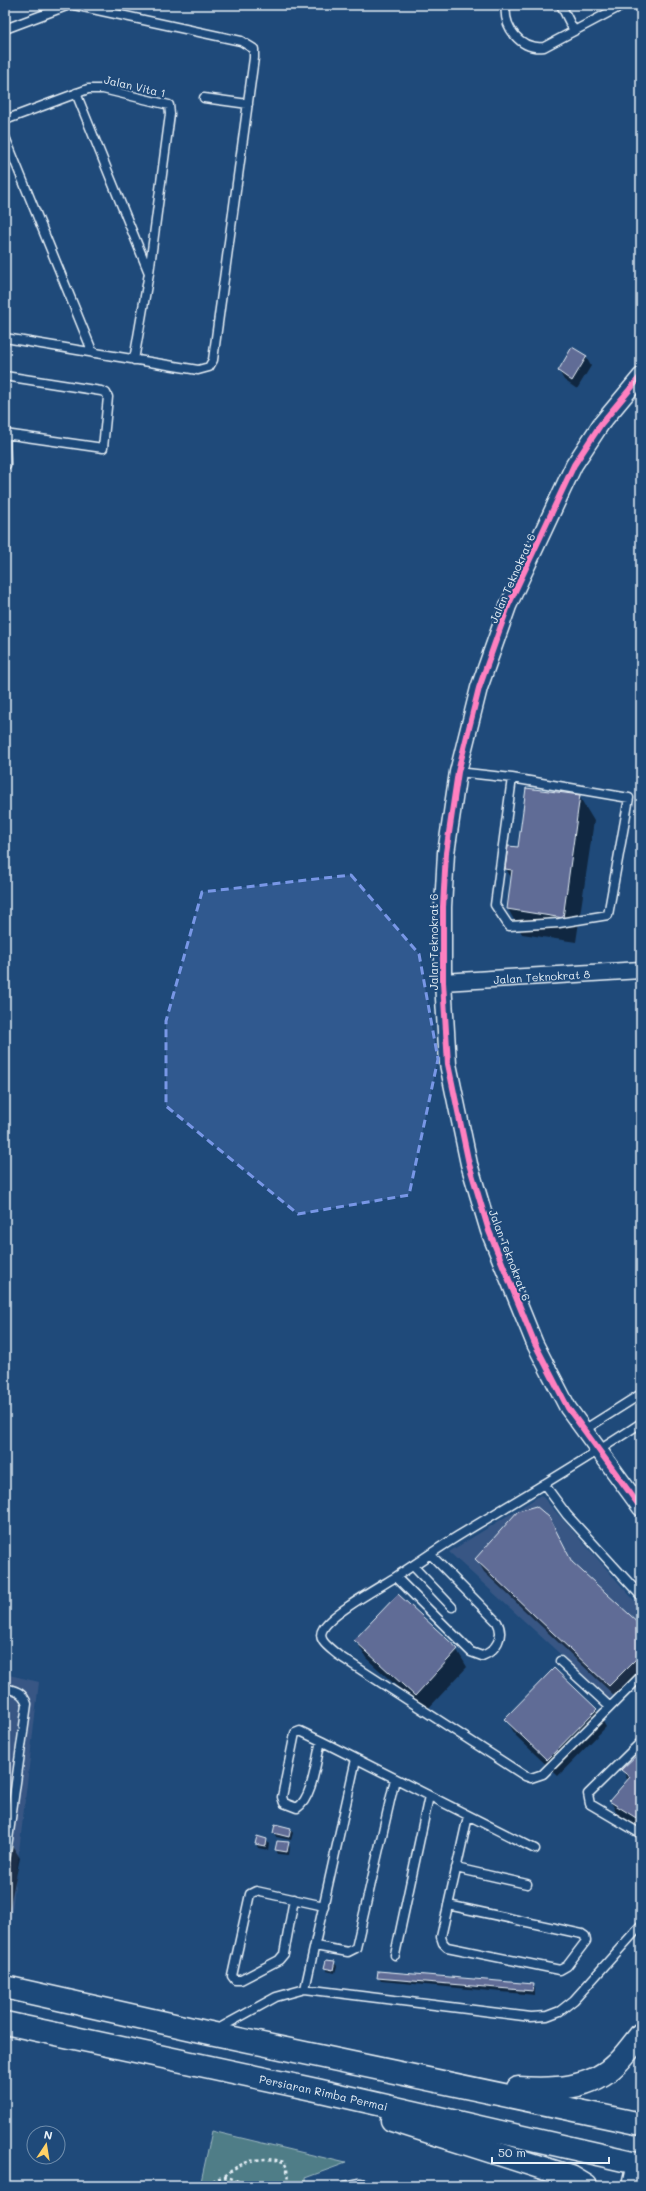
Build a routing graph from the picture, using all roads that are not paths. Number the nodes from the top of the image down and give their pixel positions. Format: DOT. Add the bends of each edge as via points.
graph roads {
  1 [pos="69,5"];
  2 [pos="74,5"];
  3 [pos="506,5"];
  4 [pos="561,5"];
  5 [pos="623,5"];
  6 [pos="610,8"];
  7 [pos="5,28"];
  8 [pos="574,31"];
  9 [pos="76,93"];
  10 [pos="204,98"];
  11 [pos="248,104"];
  12 [pos="5,120"];
  13 [pos="5,137"];
  14 [pos="149,273"];
  15 [pos="5,338"];
  16 [pos="94,353"];
  17 [pos="134,360"];
  18 [pos="5,376"];
  19 [pos="641,376"];
  20 [pos="5,429"];
  21 [pos="5,434"];
  22 [pos="6,464"];
  23 [pos="458,772"];
  24 [pos="512,778"];
  25 [pos="641,970"];
  26 [pos="443,982"];
  27 [pos="641,1394"];
  28 [pos="641,1423"];
  29 [pos="584,1430"];
  30 [pos="599,1451"];
  31 [pos="544,1484"];
  32 [pos="641,1508"];
  33 [pos="430,1554"];
  34 [pos="413,1566"];
  35 [pos="396,1577"];
  36 [pos="641,1596"];
  37 [pos="452,1607"];
  38 [pos="560,1661"];
  39 [pos="641,1676"];
  40 [pos="5,1688"];
  41 [pos="610,1707"];
  42 [pos="321,1741"];
  43 [pos="641,1742"];
  44 [pos="356,1759"];
  45 [pos="395,1779"];
  46 [pos="429,1796"];
  47 [pos="468,1816"];
  48 [pos="641,1834"];
  49 [pos="535,1849"];
  50 [pos="5,1861"];
  51 [pos="456,1868"];
  52 [pos="527,1884"];
  53 [pos="294,1899"];
  54 [pos="448,1905"];
  55 [pos="324,1906"];
  56 [pos="641,1925"];
  57 [pos="315,1946"];
  58 [pos="395,1955"];
  59 [pos="5,1987"];
  60 [pos="305,1989"];
  61 [pos="5,2023"];
  62 [pos="210,2033"];
  63 [pos="641,2034"];
  64 [pos="249,2076"];
  65 [pos="422,2079"];
  66 [pos="641,2124"];
  67 [pos="640,2160"];
  68 [pos="345,2186"];
  69 [pos="374,2186"];
  70 [pos="586,2186"];
  71 [pos="633,2186"];
  1 -- 7 [label="lane"];
  2 -- 11 [label="lane" via="247,43 252,46 254,53"];
  3 -- 8 [label="lane" via="506,19 510,29 529,46 544,47"];
  4 -- 8 [label="lane"];
  5 -- 6 [label="lane"];
  6 -- 8 [label="lane"];
  9 -- 12 [label="lane, Jalan Vita 1"];
  9 -- 14 [label="lane"];
  9 -- 14 [label="lane, Jalan Vita 1" via="88,89 103,90 169,105 159,206"];
  10 -- 11 [label="lane"];
  11 -- 17 [label="lane" via="213,360 209,367 198,370"];
  13 -- 16 [label="lane"];
  14 -- 17 [label="lane"];
  15 -- 16 [label="lane"];
  16 -- 17 [label="lane"];
  18 -- 21 [label="lane" via="101,391 108,397 103,448"];
  19 -- 23 [label="street, Jalan Teknokrat 6" via="601,424 574,465 508,606 479,688"];
  20 -- 21 [label="lane"];
  21 -- 22 [label="lane"];
  23 -- 24 [label="lane"];
  23 -- 26 [label="street, Jalan Teknokrat 6" via="446,853"];
  24 -- 24 [label="lane" via="629,798 608,915 509,926 495,905"];
  25 -- 26 [label="street, Jalan Teknokrat 8"];
  26 -- 29 [label="street, Jalan Teknokrat 6" via="448,1064 469,1164 489,1231 534,1344 568,1408"];
  27 -- 29 [label="lane"];
  28 -- 30 [label="lane"];
  29 -- 30 [label="street, Jalan Teknokrat 6"];
  30 -- 31 [label="lane"];
  30 -- 32 [label="street, Jalan Teknokrat 6"];
  31 -- 33 [label="lane"];
  31 -- 36 [label="lane" via="567,1515"];
  33 -- 34 [label="lane"];
  33 -- 35 [label="lane" via="497,1622 499,1640 492,1650 482,1656 471,1652"];
  34 -- 35 [label="lane"];
  34 -- 37 [label="lane"];
  35 -- 41 [label="lane" via="329,1621 322,1629 323,1642 524,1776 532,1778 543,1774"];
  38 -- 41 [label="lane"];
  39 -- 41 [label="lane"];
  40 -- 50 [label="lane" via="22,1694 27,1704"];
  42 -- 42 [label="lane" via="300,1730 295,1733 282,1797 284,1803 289,1806 297,1808 308,1796"];
  42 -- 44 [label="lane"];
  43 -- 48 [label="lane" via="588,1794 590,1804"];
  44 -- 45 [label="lane"];
  44 -- 55 [label="lane"];
  45 -- 46 [label="lane"];
  45 -- 57 [label="lane" via="356,1948 348,1952"];
  46 -- 47 [label="lane"];
  46 -- 58 [label="lane"];
  47 -- 49 [label="lane"];
  47 -- 51 [label="lane"];
  51 -- 52 [label="lane"];
  51 -- 54 [label="lane"];
  53 -- 53 [label="lane" via="256,1891 250,1894 232,1976 235,1980 247,1977 279,1960 284,1954"];
  53 -- 55 [label="lane"];
  54 -- 54 [label="lane" via="582,1934 586,1941 567,1966 560,1970 447,1946 443,1944 441,1937"];
  55 -- 57 [label="lane"];
  56 -- 60 [label="lane" via="574,2000 560,2011 547,2016 531,2017"];
  57 -- 60 [label="lane"];
  59 -- 62 [label="main road"];
  60 -- 62 [label="lane" via="276,1997"];
  61 -- 64 [label="main road, Persiaran Rimba Permai"];
  62 -- 65 [label="main road"];
  63 -- 65 [label="main road" via="617,2064 584,2084 566,2088 542,2090"];
  64 -- 67 [label="main road, Persiaran Rimba Permai"];
  64 -- 70 [label="main road" via="571,2177"];
  65 -- 66 [label="main road"];
  67 -- 71 [label="main road"];
  68 -- 69 [label="lane" via="360,2183"];
}
